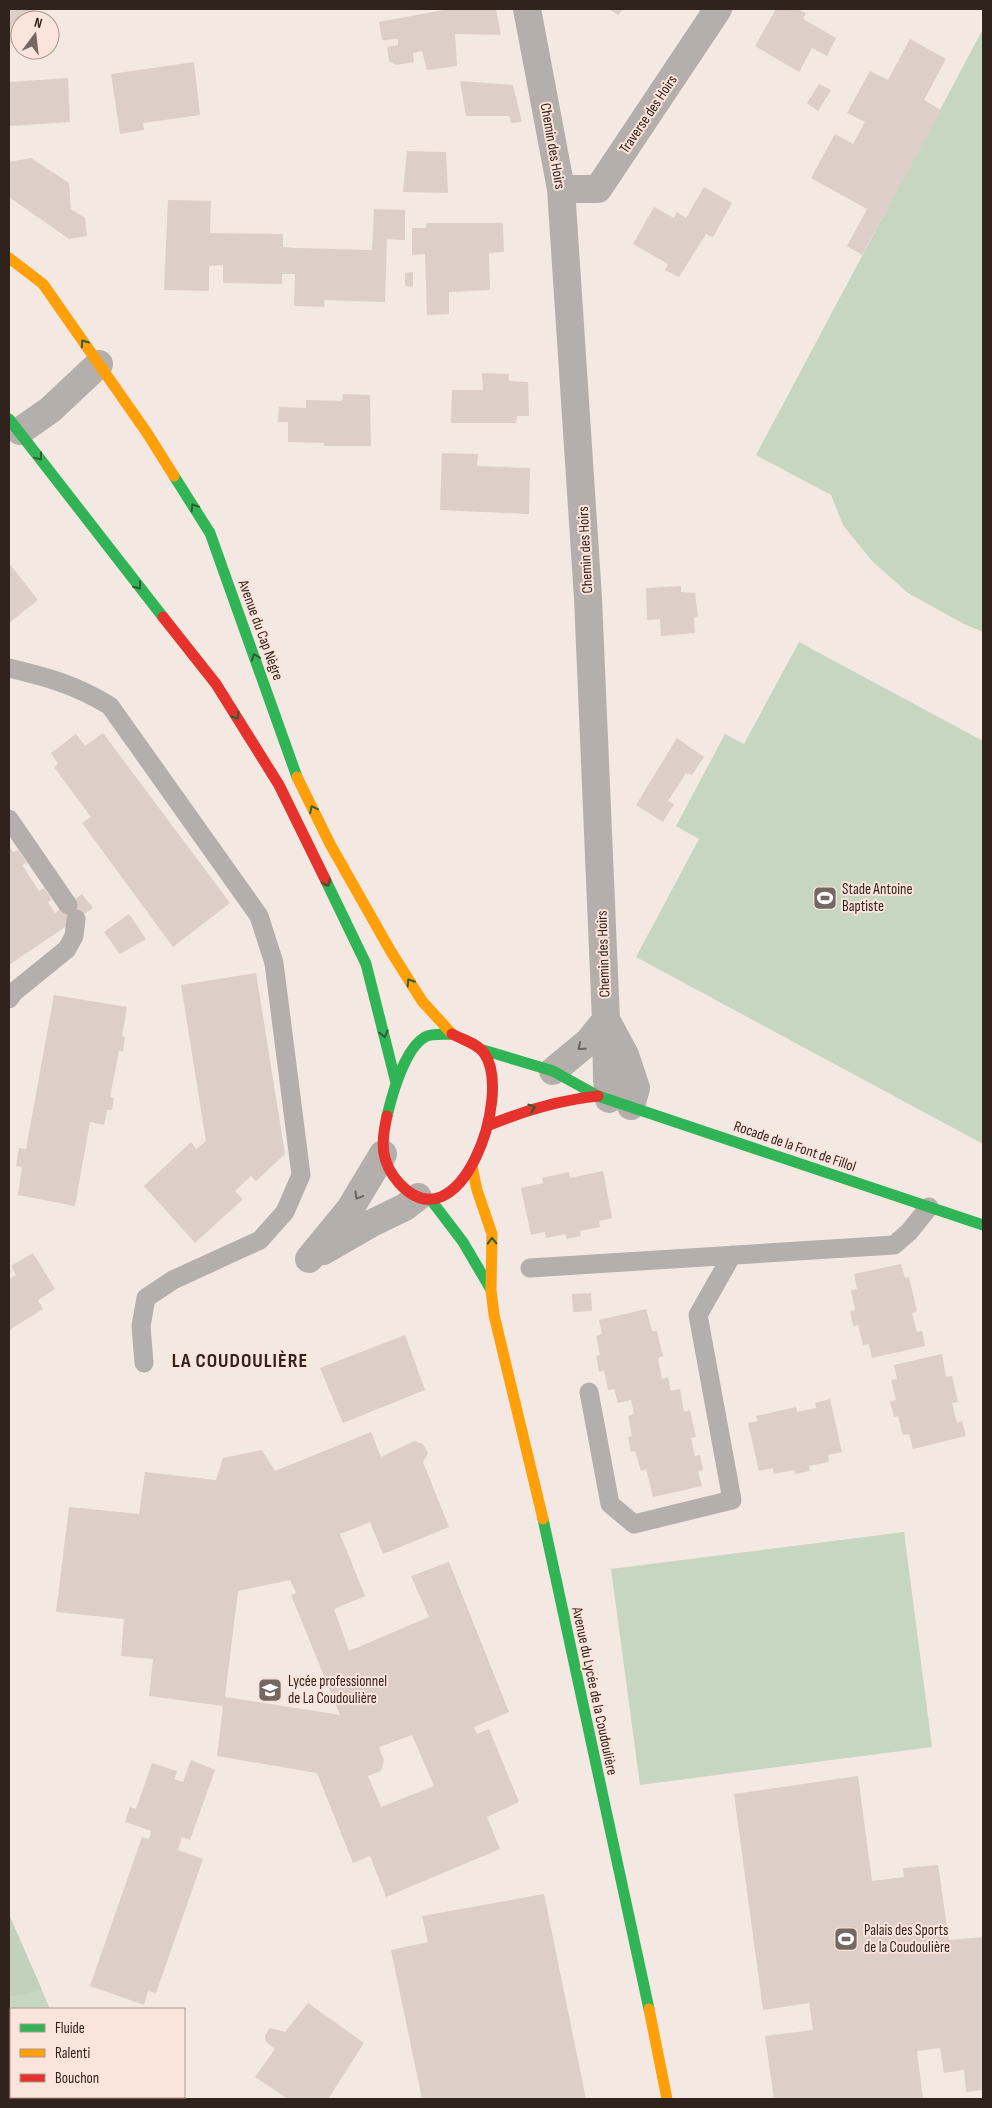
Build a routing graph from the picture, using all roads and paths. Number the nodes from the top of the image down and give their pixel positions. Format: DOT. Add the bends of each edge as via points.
graph roads {
  1 [pos="527,9"];
  2 [pos="718,9"];
  3 [pos="561,189"];
  4 [pos="9,258"];
  5 [pos="99,364"];
  6 [pos="14,425"];
  7 [pos="9,668"];
  8 [pos="9,819"];
  9 [pos="9,999"];
  10 [pos="606,1020"];
  11 [pos="452,1034"];
  12 [pos="483,1050"];
  13 [pos="553,1072"];
  14 [pos="396,1083"];
  15 [pos="613,1100"];
  16 [pos="487,1126"];
  17 [pos="382,1154"];
  18 [pos="472,1167"];
  19 [pos="424,1199"];
  20 [pos="929,1206"];
  21 [pos="983,1225"];
  22 [pos="732,1255"];
  23 [pos="530,1268"];
  24 [pos="491,1290"];
  25 [pos="144,1363"];
  26 [pos="589,1392"];
  27 [pos="667,2099"];
  1 -- 3 [label="street, Chemin des Hoirs"];
  2 -- 3 [label="street, Traverse des Hoirs" via="598,188"];
  3 -- 10 [label="street, Chemin des Hoirs" via="587,570"];
  5 -- 4 [label="street, Avenue du Cap Nègre, one-way" via="43,284"];
  5 -- 6 [label="street" via="50,410"];
  11 -- 5 [label="street, Avenue du Cap Nègre, one-way" via="422,1000 390,950 330,844 295,773 210,533"];
  6 -- 14 [label="street, one-way" via="216,684 279,785 366,964"];
  7 -- 25 [label="lane" via="52,678 110,706 259,916 274,963 301,1175 285,1212 260,1240 173,1280 146,1298 140,1326"];
  8 -- 9 [label="lane" via="72,912 74,936 67,949"];
  10 -- 13 [label="street, Chemin des Hoirs, one-way" via="588,1042"];
  10 -- 15 [label="street" via="607,1079"];
  11 -- 12 [label="street"];
  11 -- 14 [label="street" via="425,1037 413,1048"];
  12 -- 13 [label="street, Rocade de la Font de Fillol"];
  12 -- 16 [label="street" via="494,1079"];
  13 -- 15 [label="street, Rocade de la Font de Fillol"];
  14 -- 17 [label="street"];
  16 -- 15 [label="street, Rocade de la Font de Fillol, one-way" via="520,1112 570,1098"];
  15 -- 20 [label="street, Rocade de la Font de Fillol"];
  16 -- 18 [label="street"];
  17 -- 19 [label="street" via="390,1174 404,1188"];
  17 -- 19 [label="street, one-way" via="350,1208 309,1259 370,1224"];
  18 -- 19 [label="street" via="461,1184 451,1192"];
  24 -- 18 [label="street, Avenue du Lycée de la Coudoulière, one-way" via="492,1234"];
  19 -- 24 [label="street, Avenue du Lycée de la Coudoulière" via="456,1228"];
  20 -- 21 [label="street, Rocade de la Font de Fillol"];
  20 -- 22 [label="lane" via="894,1245"];
  22 -- 23 [label="lane"];
  22 -- 26 [label="lane" via="698,1315 732,1500 634,1524 610,1504"];
  24 -- 27 [label="street, Avenue du Lycée de la Coudoulière"];
}
